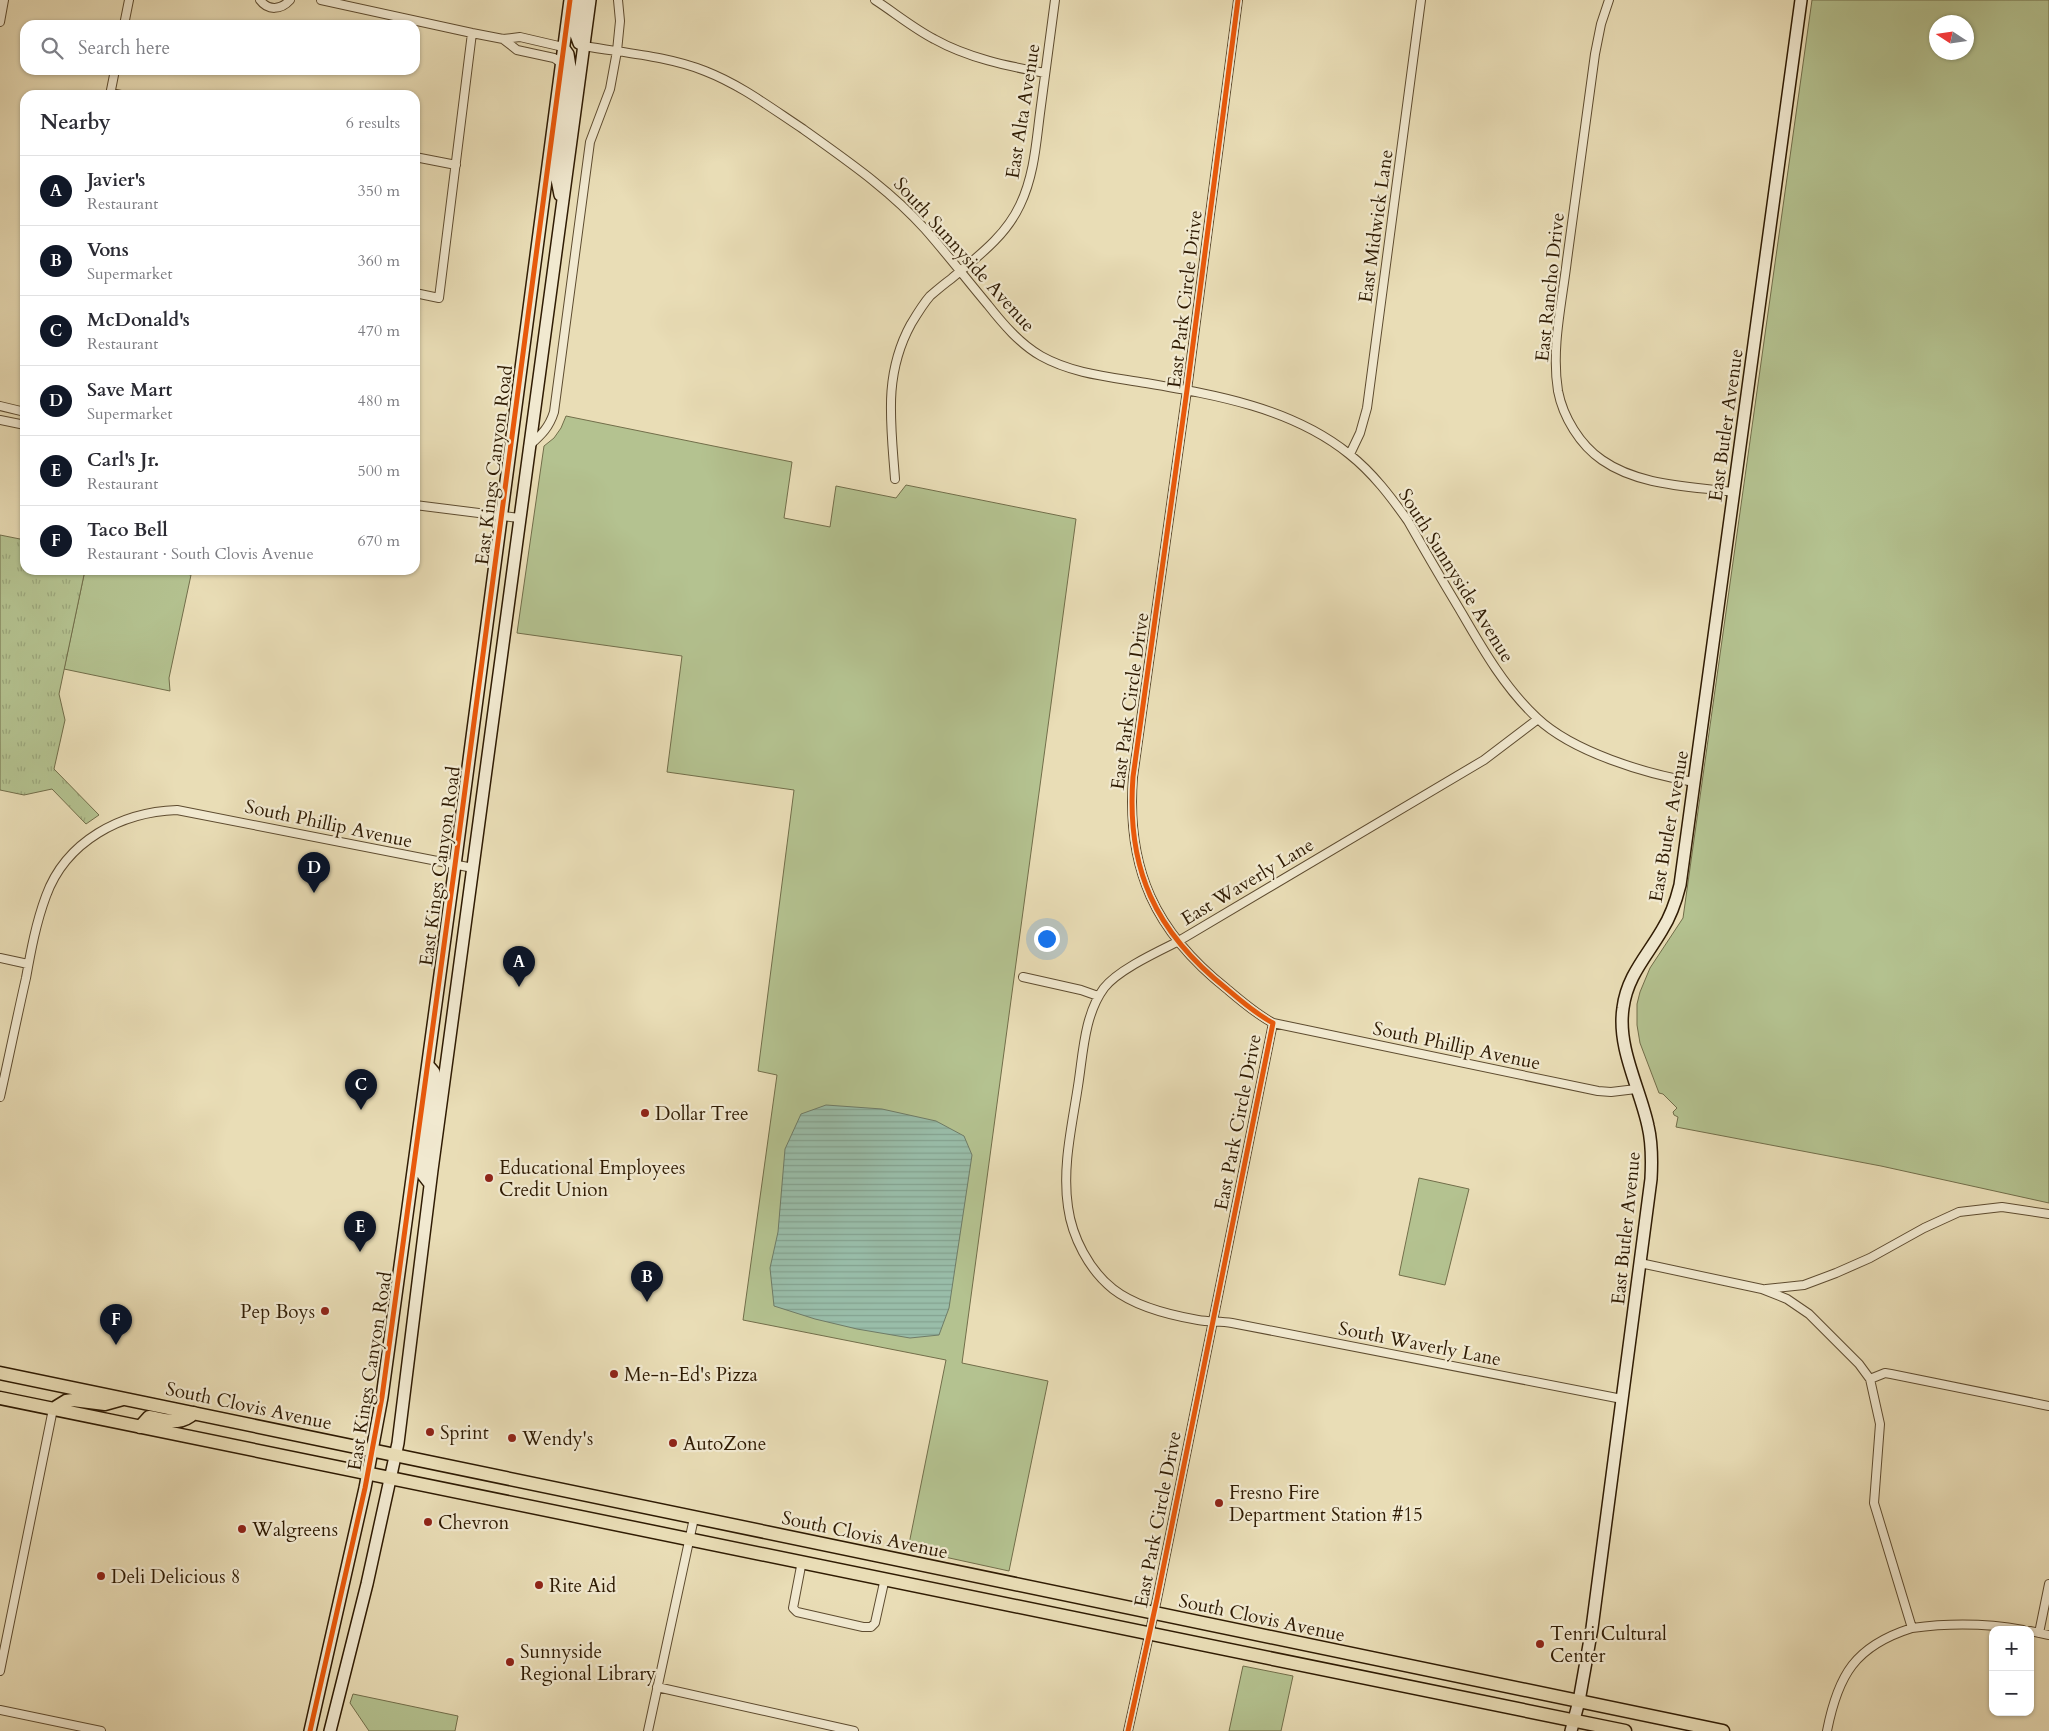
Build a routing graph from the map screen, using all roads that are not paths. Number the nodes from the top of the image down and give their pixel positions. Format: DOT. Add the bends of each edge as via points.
graph roads {
  1 [pos="4,0"];
  2 [pos="129,0"];
  3 [pos="260,0"];
  4 [pos="290,0"];
  5 [pos="321,0"];
  6 [pos="570,0"];
  7 [pos="580,0"];
  8 [pos="590,0"];
  9 [pos="618,0"];
  10 [pos="875,0"];
  11 [pos="1055,0"];
  12 [pos="1238,0"];
  13 [pos="1421,0"];
  14 [pos="1609,0"];
  15 [pos="1801,0"];
  16 [pos="0,19"];
  17 [pos="125,20"];
  18 [pos="413,20"];
  19 [pos="420,22"];
  20 [pos="472,33"];
  21 [pos="503,39"];
  22 [pos="584,46"];
  23 [pos="563,47"];
  24 [pos="617,51"];
  25 [pos="561,63"];
  26 [pos="1045,73"];
  27 [pos="114,75"];
  28 [pos="111,90"];
  29 [pos="420,157"];
  30 [pos="456,165"];
  31 [pos="562,204"];
  32 [pos="960,272"];
  33 [pos="420,293"];
  34 [pos="1187,390"];
  35 [pos="0,406"];
  36 [pos="20,411"];
  37 [pos="0,420"];
  38 [pos="20,424"];
  39 [pos="529,446"];
  40 [pos="1350,454"];
  41 [pos="896,479"];
  42 [pos="1733,492"];
  43 [pos="420,506"];
  44 [pos="501,516"];
  45 [pos="519,518"];
  46 [pos="1538,719"];
  47 [pos="1694,782"];
  48 [pos="455,865"];
  49 [pos="473,868"];
  50 [pos="1177,942"];
  51 [pos="0,958"];
  52 [pos="28,964"];
  53 [pos="1023,977"];
  54 [pos="1098,996"];
  55 [pos="1273,1023"];
  56 [pos="428,1065"];
  57 [pos="1636,1089"];
  58 [pos="0,1097"];
  59 [pos="430,1184"];
  60 [pos="2049,1214"];
  61 [pos="1640,1263"];
  62 [pos="1762,1289"];
  63 [pos="1212,1322"];
  64 [pos="0,1373"];
  65 [pos="1870,1379"];
  66 [pos="0,1398"];
  67 [pos="126,1398"];
  68 [pos="1622,1399"];
  69 [pos="2049,1406"];
  70 [pos="54,1409"];
  71 [pos="194,1413"];
  72 [pos="140,1427"];
  73 [pos="373,1450"];
  74 [pos="395,1456"];
  75 [pos="368,1474"];
  76 [pos="390,1478"];
  77 [pos="694,1518"];
  78 [pos="689,1538"];
  79 [pos="802,1561"];
  80 [pos="885,1578"];
  81 [pos="2049,1584"];
  82 [pos="1154,1613"];
  83 [pos="1989,1627"];
  84 [pos="1912,1628"];
  85 [pos="2034,1632"];
  86 [pos="1149,1633"];
  87 [pos="2039,1633"];
  88 [pos="2049,1635"];
  89 [pos="0,1671"];
  90 [pos="657,1687"];
  91 [pos="1579,1701"];
  92 [pos="0,1710"];
  93 [pos="1572,1726"];
  94 [pos="101,1731"];
  95 [pos="310,1731"];
  96 [pos="330,1731"];
  97 [pos="648,1731"];
  98 [pos="854,1731"];
  99 [pos="1128,1731"];
  100 [pos="1625,1731"];
  101 [pos="1723,1731"];
  102 [pos="1827,1731"];
  1 -- 16 [label="street"];
  2 -- 17 [label="street"];
  3 -- 4 [label="street" via="273,8"];
  5 -- 18 [label="street"];
  6 -- 23 [label="main road, East Kings Canyon Road"];
  7 -- 22 [label="main road" via="575,32 579,43"];
  8 -- 22 [label="main road, East Kings Canyon Road"];
  9 -- 24 [label="street, East Kings Canyon Road"];
  10 -- 26 [label="street" via="935,40 959,51"];
  11 -- 26 [label="street, East Alta Avenue"];
  12 -- 34 [label="street, East Park Circle Drive"];
  13 -- 40 [label="street, East Midwick Lane" via="1367,408"];
  14 -- 42 [label="street, East Rancho Drive" via="1595,54 1559,324 1558,393 1573,430 1600,459 1613,467 1653,481"];
  15 -- 42 [label="main road, East Butler Avenue"];
  19 -- 20 [label="street"];
  20 -- 21 [label="street"];
  20 -- 30 [label="street"];
  21 -- 23 [label="street" via="520,37"];
  21 -- 25 [label="street" via="518,50 554,58"];
  22 -- 24 [label="street, South Sunnyside Avenue"];
  22 -- 31 [label="main road, East Kings Canyon Road"];
  23 -- 25 [label="main road, East Kings Canyon Road"];
  23 -- 31 [label="main road" via="570,67 556,174"];
  24 -- 32 [label="street, South Sunnyside Avenue" via="682,63 760,99 888,192"];
  24 -- 39 [label="street, East Kings Canyon Road" via="610,89 590,142 554,412 544,433"];
  25 -- 44 [label="main road, East Kings Canyon Road"];
  26 -- 32 [label="street, East Alta Avenue" via="1032,171 1020,205 1001,235"];
  27 -- 28 [label="street"];
  29 -- 30 [label="street"];
  30 -- 33 [label="street" via="439,298"];
  31 -- 39 [label="main road, East Kings Canyon Road"];
  32 -- 34 [label="street, South Sunnyside Avenue" via="1004,325 1040,356 1087,373"];
  32 -- 41 [label="street, East Alta Avenue" via="930,296 918,312 895,362 890,409"];
  34 -- 40 [label="street, South Sunnyside Avenue" via="1235,400 1288,419"];
  34 -- 50 [label="street, East Park Circle Drive" via="1130,807 1138,865 1155,905"];
  35 -- 36 [label="street"];
  37 -- 38 [label="street"];
  39 -- 45 [label="main road, East Kings Canyon Road"];
  40 -- 46 [label="street, South Sunnyside Avenue" via="1376,480 1408,521 1496,671"];
  42 -- 47 [label="main road, East Butler Avenue"];
  43 -- 44 [label="street"];
  44 -- 45 [label="street"];
  44 -- 48 [label="main road, East Kings Canyon Road"];
  45 -- 49 [label="main road, East Kings Canyon Road"];
  46 -- 47 [label="street, South Sunnyside Avenue" via="1566,738 1620,762"];
  46 -- 50 [label="street, East Waverly Lane" via="1484,760"];
  47 -- 57 [label="main road, East Butler Avenue" via="1676,901 1626,990 1622,1023"];
  48 -- 49 [label="street, South Phillip Avenue"];
  48 -- 52 [label="street, South Phillip Avenue" via="215,816 178,810 147,813 128,818 98,833 74,852 59,870 46,894"];
  48 -- 56 [label="main road, East Kings Canyon Road"];
  49 -- 59 [label="main road, East Kings Canyon Road"];
  50 -- 54 [label="street, East Waverly Lane" via="1116,976"];
  50 -- 55 [label="street, East Park Circle Drive" via="1204,971"];
  51 -- 52 [label="street"];
  52 -- 58 [label="street, South Phillip Avenue"];
  53 -- 54 [label="street"];
  54 -- 63 [label="street, East Waverly Lane" via="1088,1023 1067,1158 1068,1208 1074,1232 1091,1265 1113,1289 1164,1313"];
  55 -- 57 [label="street, South Phillip Avenue" via="1598,1091"];
  55 -- 63 [label="street, East Park Circle Drive"];
  56 -- 59 [label="main road" via="434,1077 423,1175"];
  56 -- 73 [label="main road, East Kings Canyon Road"];
  57 -- 61 [label="main road, East Butler Avenue" via="1648,1124 1652,1162"];
  59 -- 74 [label="main road, East Kings Canyon Road"];
  60 -- 62 [label="street" via="2002,1207 1959,1212 1836,1274 1804,1286"];
  61 -- 62 [label="street"];
  61 -- 68 [label="main road, East Butler Avenue"];
  62 -- 65 [label="street" via="1787,1299 1809,1314"];
  63 -- 68 [label="street, South Waverly Lane" via="1232,1323"];
  63 -- 82 [label="street, East Park Circle Drive"];
  64 -- 67 [label="main road, South Clovis Avenue"];
  65 -- 69 [label="street" via="1891,1374"];
  65 -- 84 [label="street" via="1880,1424 1874,1503"];
  66 -- 70 [label="main road, South Clovis Avenue"];
  67 -- 70 [label="main road" via="105,1404 66,1401"];
  67 -- 71 [label="main road, South Clovis Avenue"];
  68 -- 91 [label="main road, East Butler Avenue" via="1592,1628"];
  70 -- 72 [label="main road, South Clovis Avenue"];
  70 -- 89 [label="street"];
  71 -- 72 [label="main road" via="179,1422 149,1417"];
  71 -- 73 [label="main road, South Clovis Avenue"];
  72 -- 75 [label="main road, South Clovis Avenue"];
  73 -- 74 [label="main road, South Clovis Avenue"];
  73 -- 75 [label="main road, East Kings Canyon Road"];
  74 -- 76 [label="main road, East Kings Canyon Road"];
  74 -- 77 [label="main road, South Clovis Avenue"];
  75 -- 76 [label="main road, South Clovis Avenue"];
  75 -- 95 [label="main road, East Kings Canyon Road"];
  76 -- 78 [label="main road, South Clovis Avenue"];
  76 -- 96 [label="main road, East Kings Canyon Road"];
  77 -- 78 [label="street"];
  77 -- 82 [label="main road, South Clovis Avenue"];
  78 -- 79 [label="main road, South Clovis Avenue"];
  78 -- 90 [label="street"];
  79 -- 80 [label="main road, South Clovis Avenue"];
  79 -- 80 [label="street" via="793,1608 796,1612 863,1627 875,1623"];
  80 -- 86 [label="main road, South Clovis Avenue"];
  81 -- 87 [label="street"];
  82 -- 86 [label="street, East Park Circle Drive"];
  82 -- 91 [label="main road, South Clovis Avenue"];
  83 -- 84 [label="street" via="1962,1624"];
  84 -- 102 [label="street" via="1891,1635 1858,1658 1837,1690"];
  85 -- 87 [label="street"];
  86 -- 93 [label="main road, South Clovis Avenue"];
  86 -- 99 [label="street, East Park Circle Drive"];
  87 -- 88 [label="street"];
  90 -- 97 [label="street"];
  90 -- 98 [label="street"];
  91 -- 93 [label="main road, East Butler Avenue"];
  91 -- 101 [label="main road, South Clovis Avenue"];
  92 -- 94 [label="street"];
  93 -- 100 [label="main road, South Clovis Avenue"];
}
